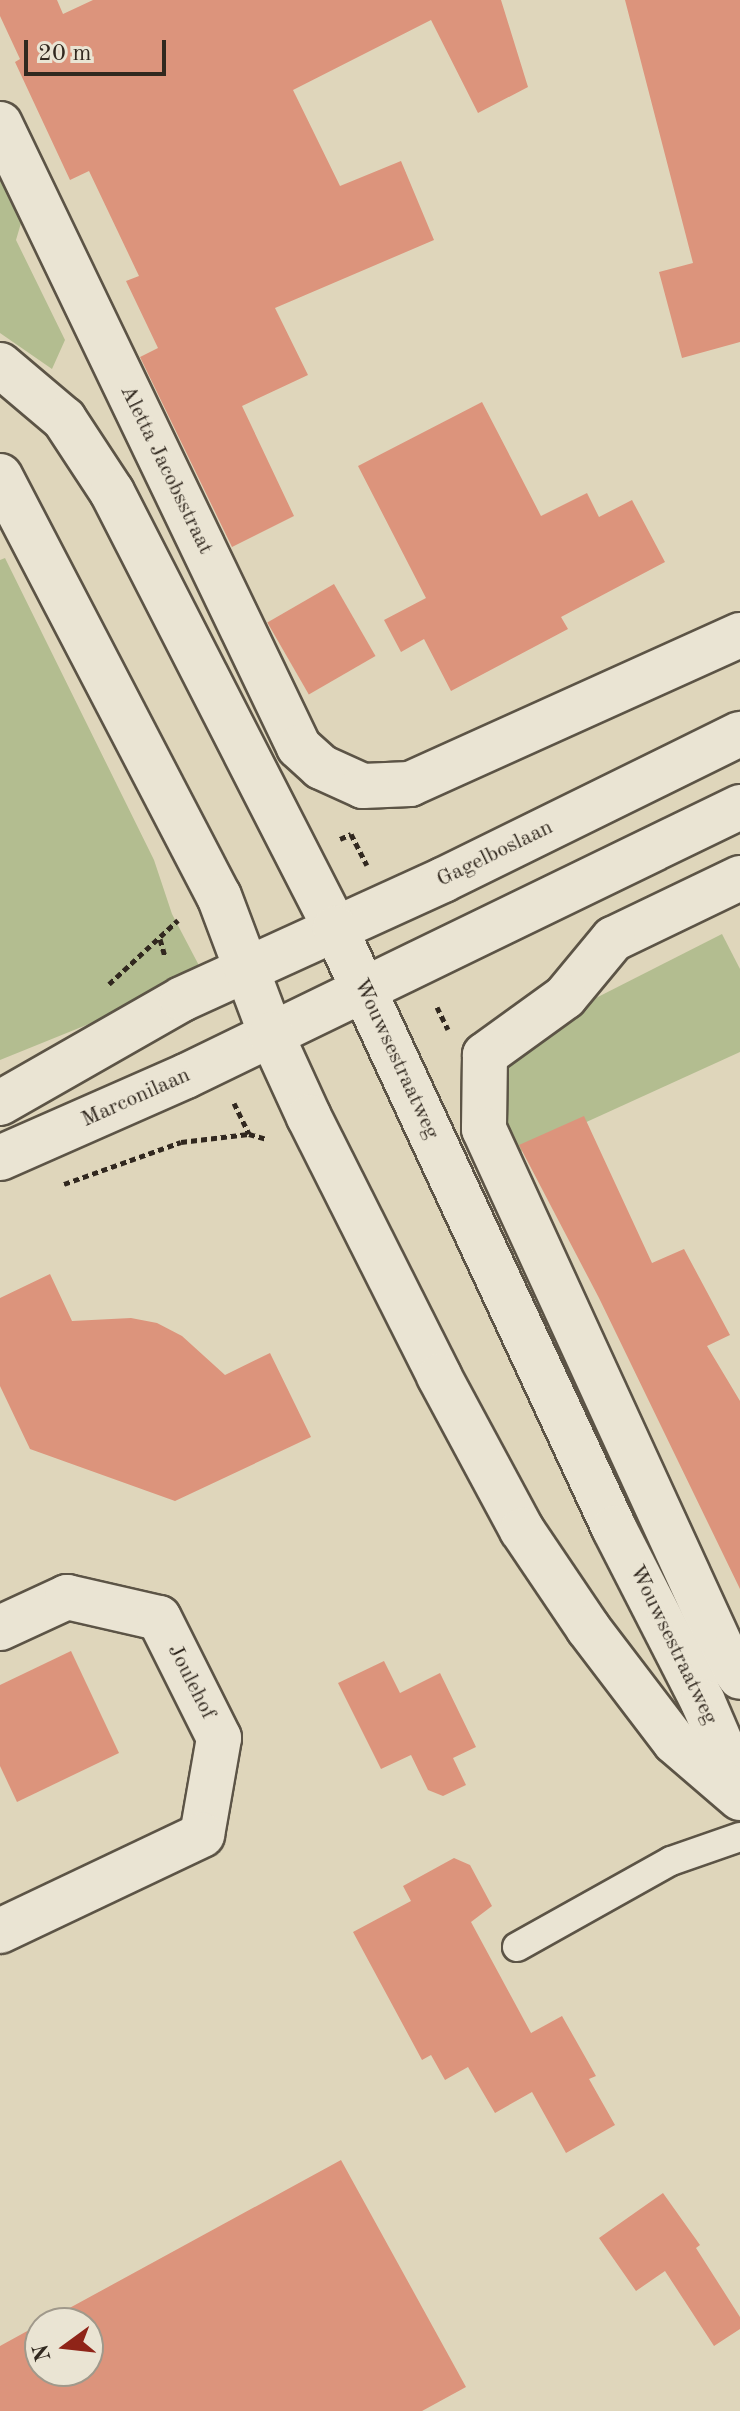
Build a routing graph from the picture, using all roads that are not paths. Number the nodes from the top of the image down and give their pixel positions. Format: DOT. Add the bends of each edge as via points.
graph roads {
  1 [pos="0,124"];
  2 [pos="0,365"];
  3 [pos="0,476"];
  4 [pos="740,635"];
  5 [pos="740,734"];
  6 [pos="740,807"];
  7 [pos="740,878"];
  8 [pos="335,928"];
  9 [pos="247,968"];
  10 [pos="364,989"];
  11 [pos="271,1034"];
  12 [pos="0,1103"];
  13 [pos="0,1158"];
  14 [pos="0,1628"];
  15 [pos="740,1677"];
  16 [pos="740,1788"];
  17 [pos="740,1798"];
  18 [pos="740,1837"];
  19 [pos="0,1931"];
  20 [pos="517,1947"];
  1 -- 4 [label="street, Aletta Jacobsstraat" via="299,747 321,767 363,786 410,784"];
  2 -- 8 [label="street, Wouwsestraatweg" via="64,419 112,492"];
  3 -- 9 [label="street, Wouwsestraatweg" via="219,896"];
  5 -- 8 [label="street, Gagelboslaan"];
  6 -- 10 [label="street"];
  7 -- 15 [label="street, Wouwsestraatweg" via="613,939 565,997 485,1055 484,1129 719,1643"];
  8 -- 9 [label="street, Gagelboslaan"];
  8 -- 10 [label="street, Wouwsestraatweg"];
  9 -- 11 [label="street, Wouwsestraatweg"];
  9 -- 12 [label="street"];
  10 -- 11 [label="street"];
  10 -- 16 [label="street, Wouwsestraatweg"];
  11 -- 13 [label="street, Marconilaan"];
  11 -- 17 [label="street, Wouwsestraatweg" via="439,1376 522,1530 675,1742"];
  14 -- 19 [label="street, Joulehof" via="67,1597 159,1618 219,1738 202,1835"];
  18 -- 20 [label="lane" via="671,1861"];
}
